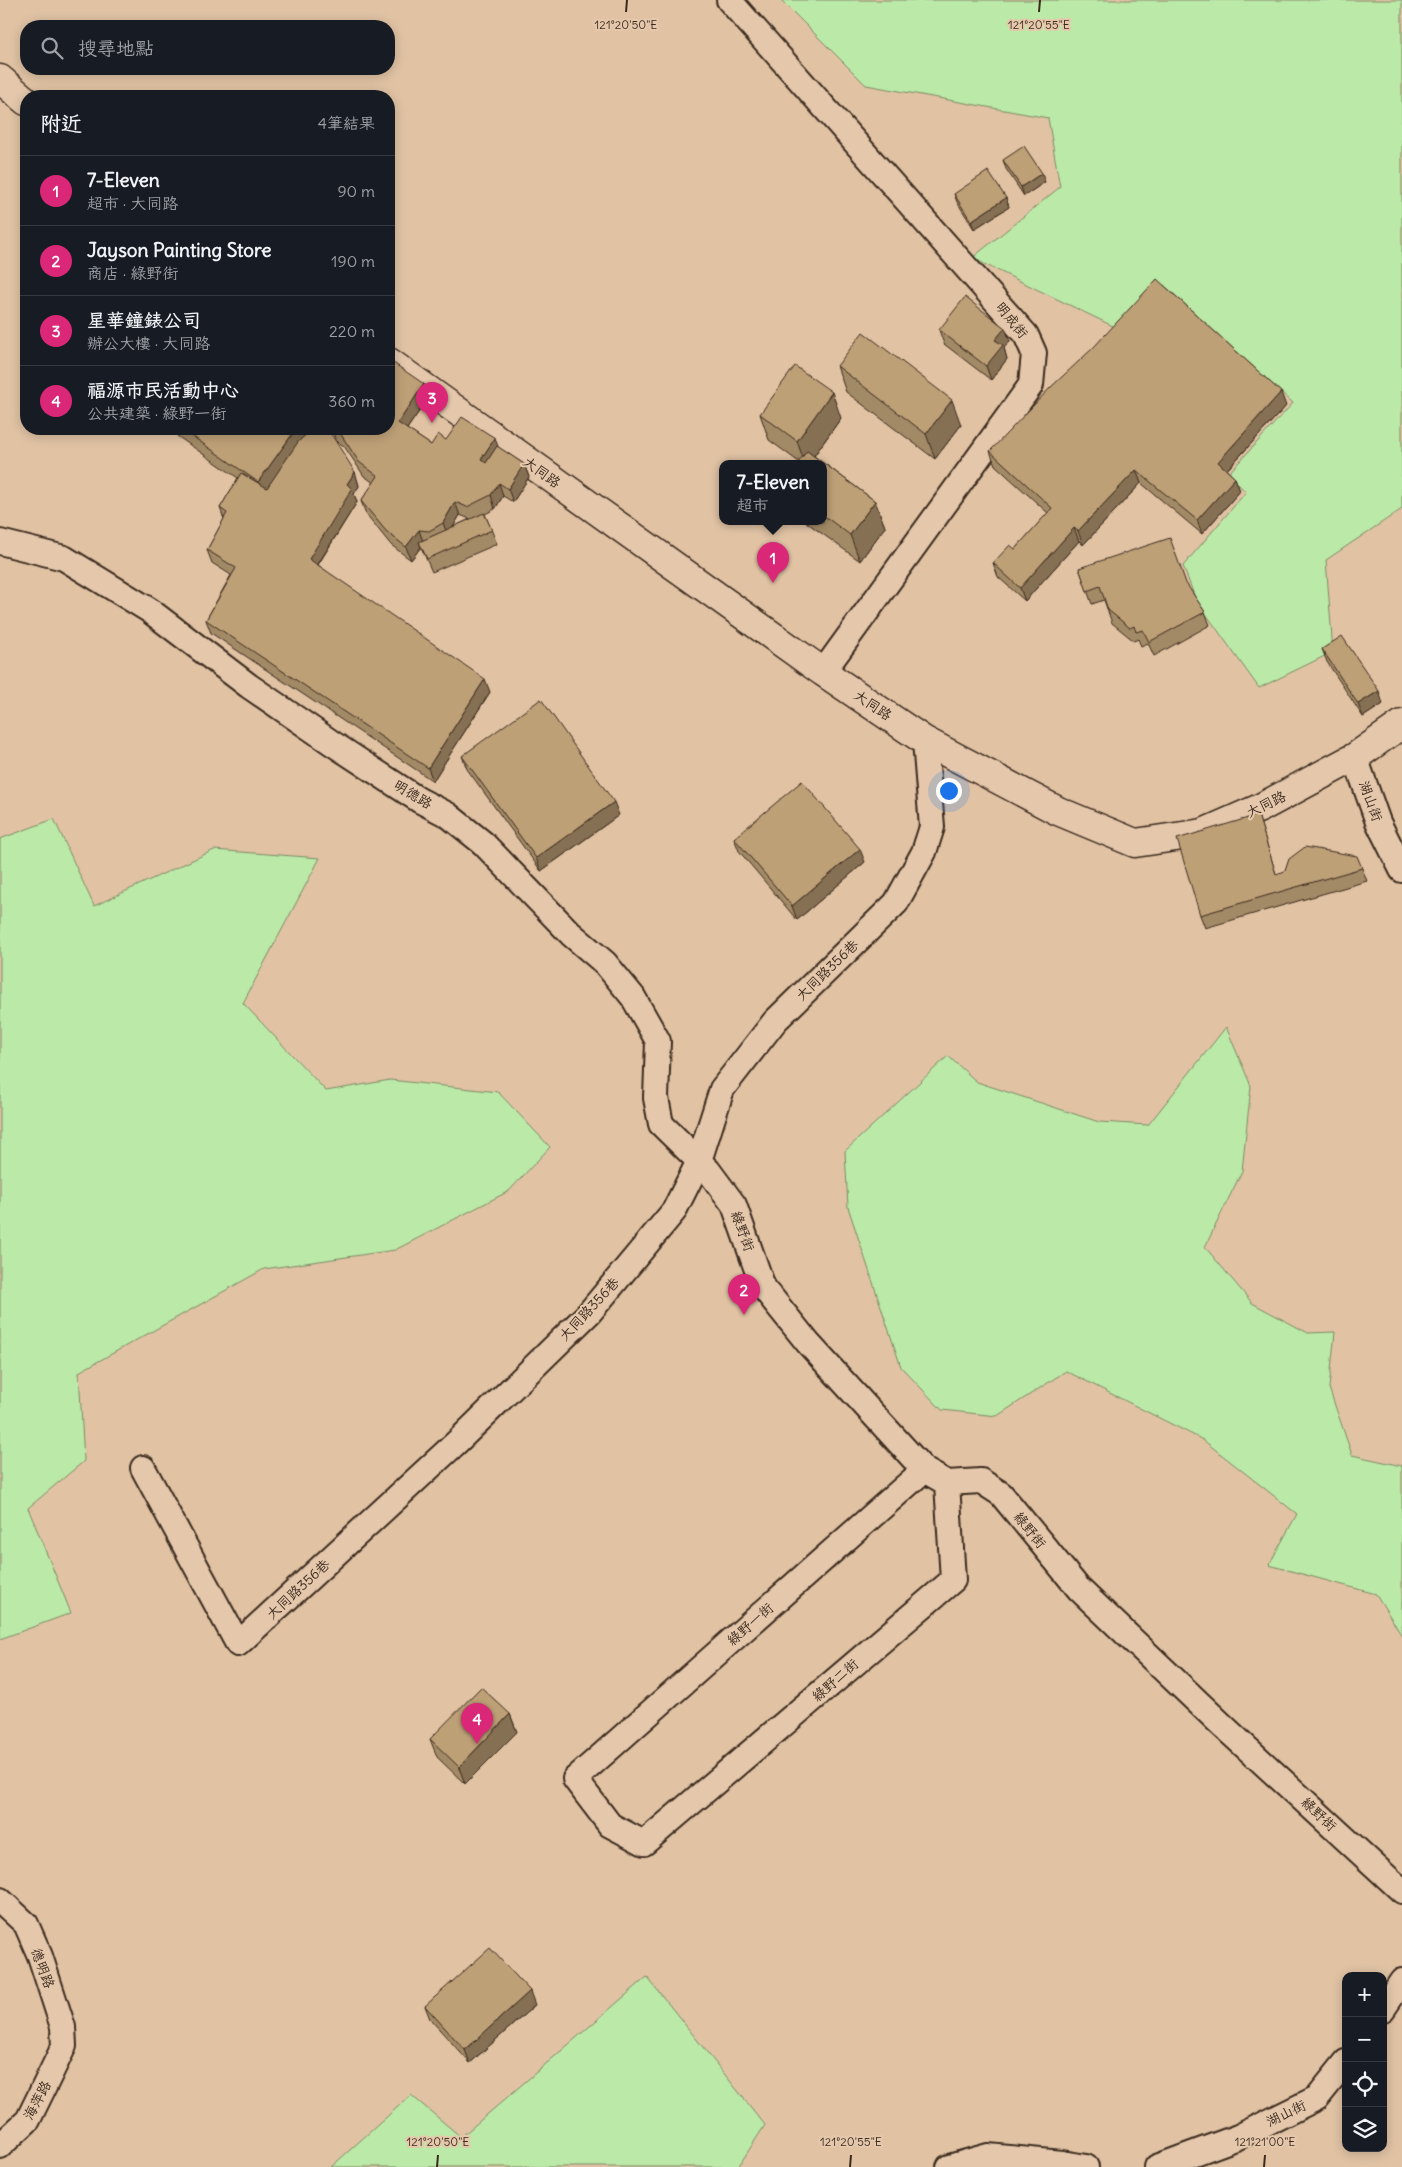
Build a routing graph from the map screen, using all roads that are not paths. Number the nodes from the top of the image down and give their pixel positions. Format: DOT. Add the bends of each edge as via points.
graph roads {
  1 [pos="729,0"];
  2 [pos="0,79"];
  3 [pos="20,96"];
  4 [pos="395,366"];
  5 [pos="0,542"];
  6 [pos="823,672"];
  7 [pos="1402,724"];
  8 [pos="925,741"];
  9 [pos="1355,757"];
  10 [pos="1402,870"];
  11 [pos="699,1161"];
  12 [pos="143,1468"];
  13 [pos="924,1470"];
  14 [pos="947,1483"];
  15 [pos="644,1843"];
  16 [pos="1402,1891"];
  17 [pos="0,1900"];
  18 [pos="1402,1981"];
  19 [pos="1387,2003"];
  20 [pos="64,2046"];
  21 [pos="1342,2067"];
  22 [pos="0,2146"];
  23 [pos="949,2167"];
  24 [pos="1086,2167"];
  25 [pos="1157,2167"];
  1 -- 6 [label="street, 明成街" via="1026,335 1034,353 1031,385"];
  2 -- 3 [label="street"];
  4 -- 6 [label="street, 大同路"];
  5 -- 11 [label="street, 明德路" via="64,558 149,610 249,686 448,815 483,843 571,934 605,964 633,997 658,1041 656,1098 661,1124"];
  6 -- 8 [label="street, 大同路"];
  7 -- 9 [label="street, 大同路"];
  8 -- 9 [label="street, 大同路" via="1058,811 1136,843 1203,833 1260,808"];
  8 -- 11 [label="street, 大同路356巷" via="932,827 924,852 896,903 775,1021 722,1089"];
  9 -- 10 [label="street, 湖山街" via="1378,822"];
  11 -- 12 [label="street, 大同路356巷" via="674,1211 588,1313 457,1442 238,1644"];
  11 -- 13 [label="street, 綠野街" via="734,1205 763,1286 808,1343"];
  13 -- 14 [label="street, 綠野街"];
  13 -- 15 [label="street, 綠野一街" via="575,1779 610,1824"];
  14 -- 15 [label="street, 綠野二街" via="953,1580"];
  14 -- 16 [label="street, 綠野街" via="981,1480 1001,1494 1079,1589"];
  17 -- 20 [label="street, 德明路" via="26,1924 63,2027"];
  18 -- 19 [label="street"];
  20 -- 22 [label="street, 海萍路" via="28,2120"];
  21 -- 25 [label="street, 湖山街" via="1317,2098 1238,2136"];
  23 -- 24 [label="street" via="988,2156"];
}
